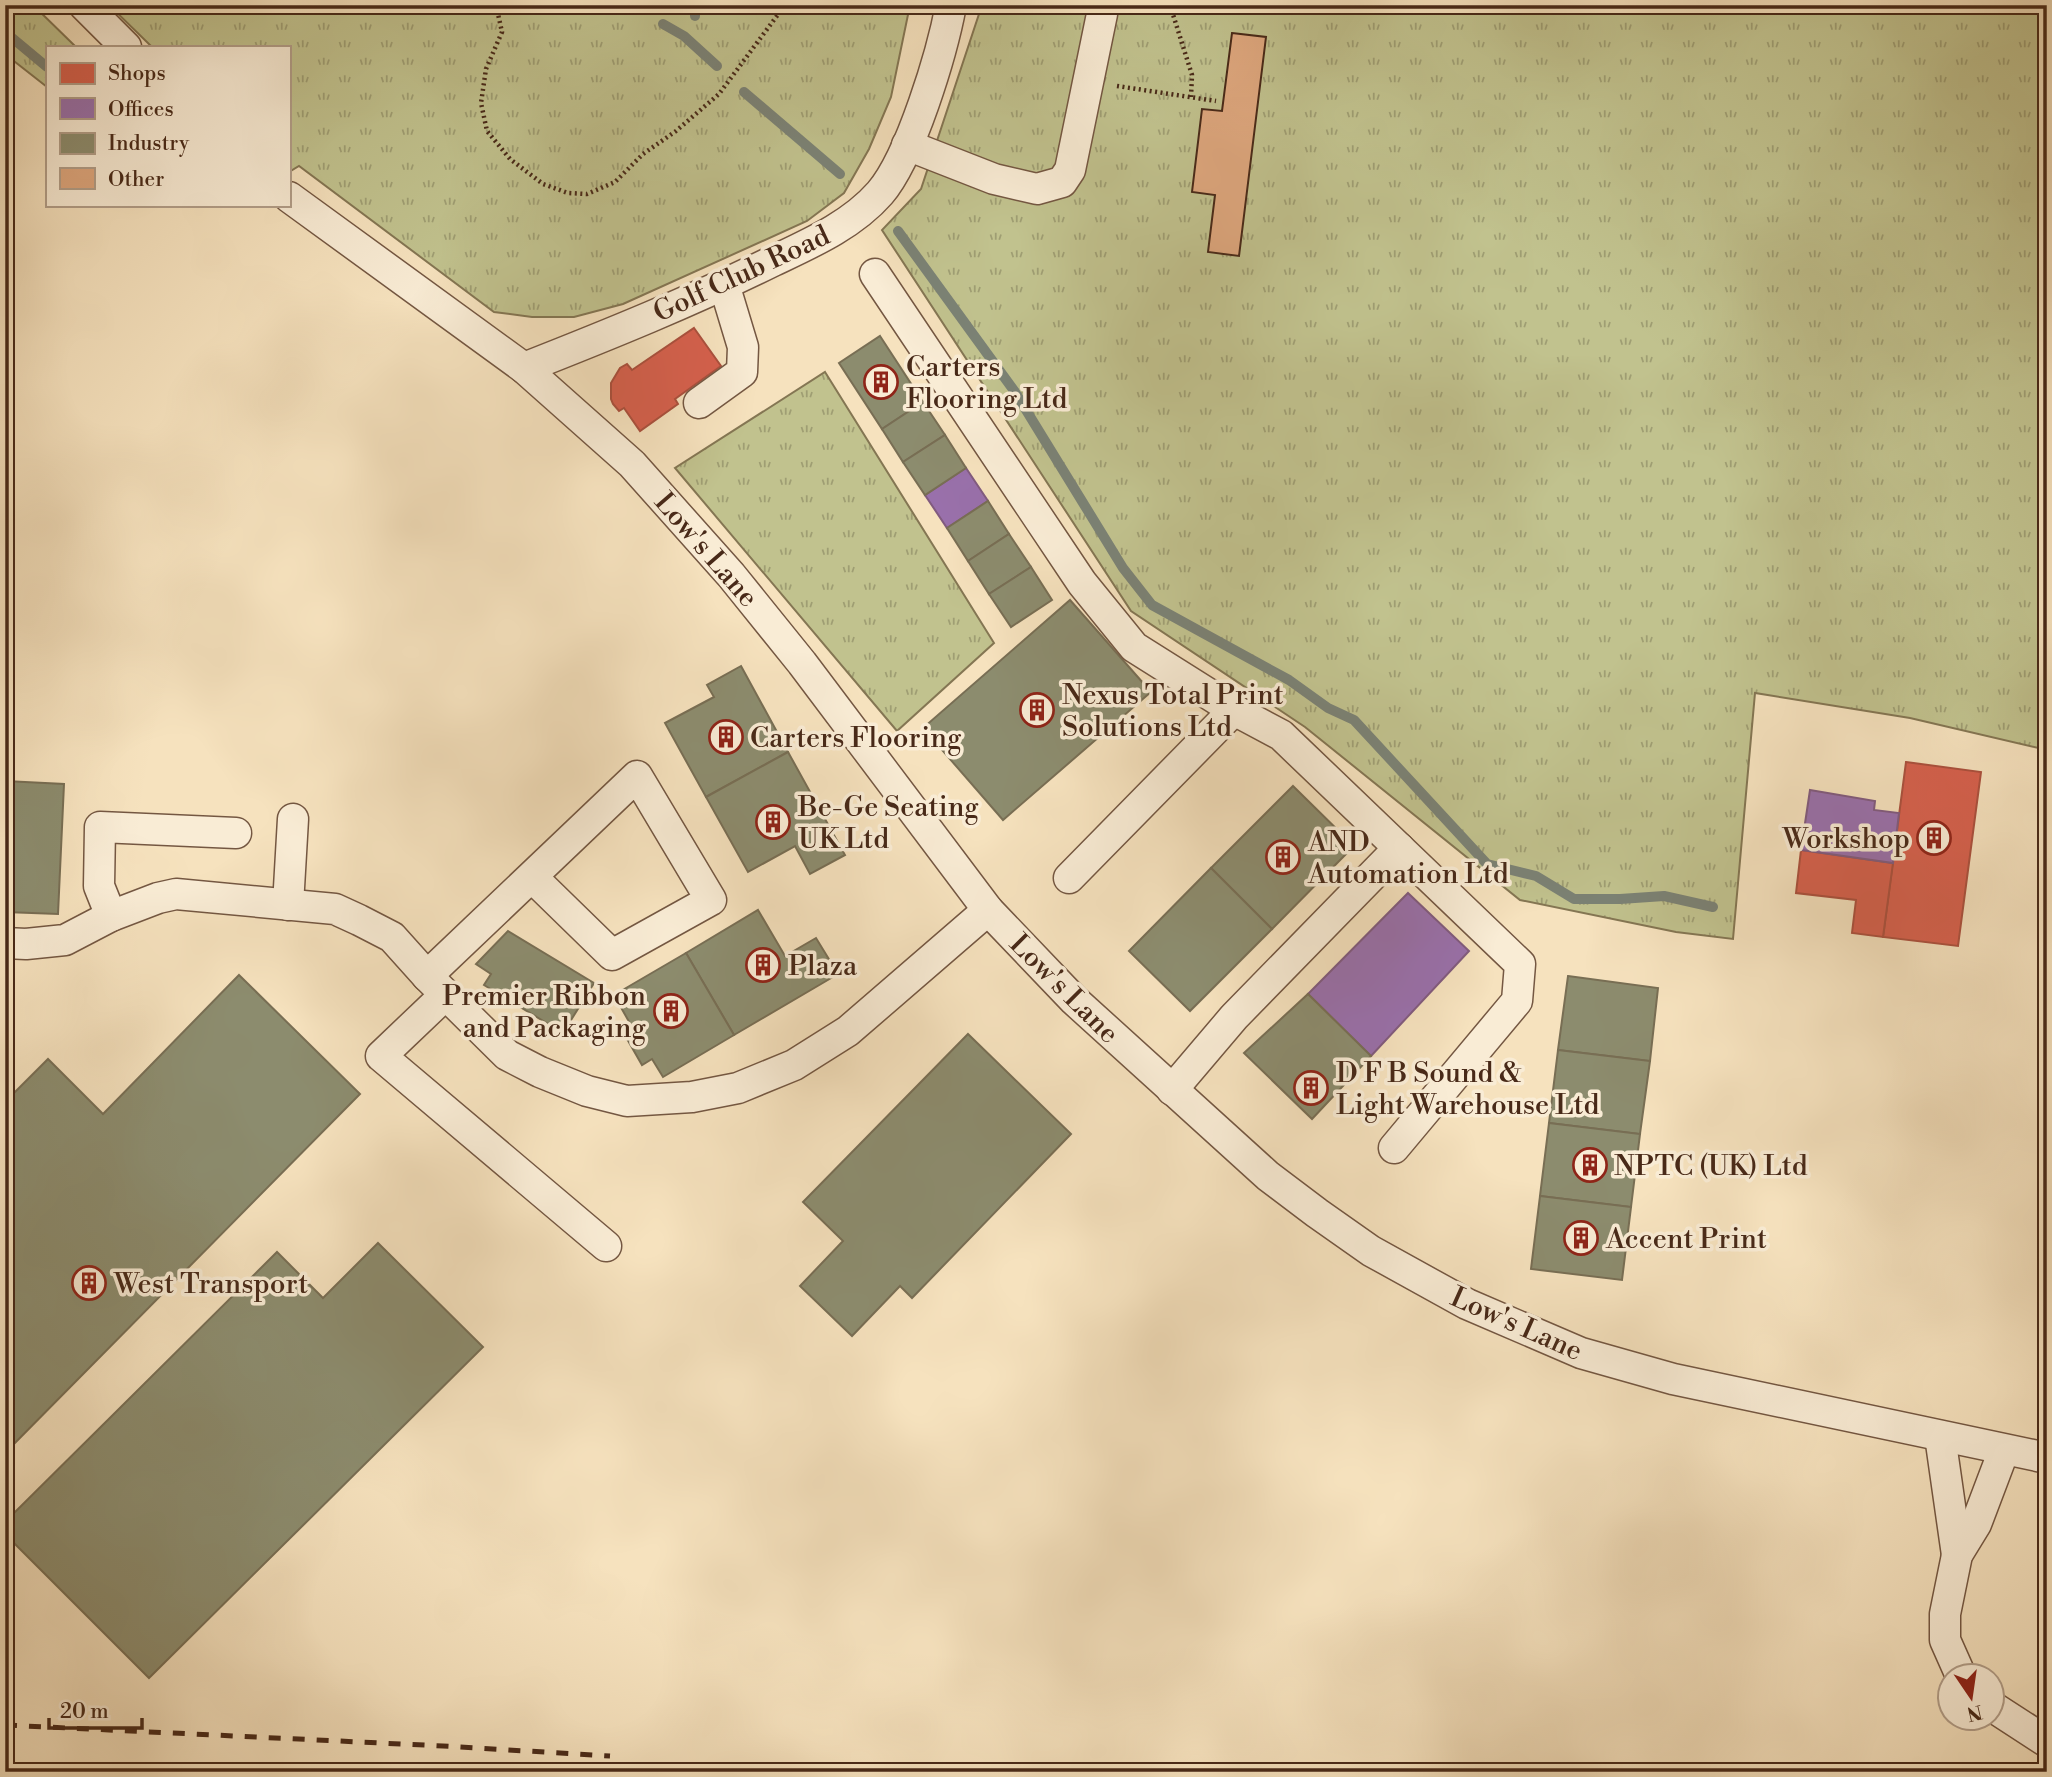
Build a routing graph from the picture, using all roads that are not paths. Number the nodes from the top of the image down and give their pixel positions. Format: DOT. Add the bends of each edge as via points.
graph roads {
  1 [pos="84,5"];
  2 [pos="951,5"];
  3 [pos="1102,14"];
  4 [pos="125,46"];
  5 [pos="907,145"];
  6 [pos="290,198"];
  7 [pos="875,274"];
  8 [pos="724,284"];
  9 [pos="524,369"];
  10 [pos="699,403"];
  11 [pos="1234,710"];
  12 [pos="293,819"];
  13 [pos="236,833"];
  14 [pos="1399,848"];
  15 [pos="532,877"];
  16 [pos="1069,878"];
  17 [pos="288,905"];
  18 [pos="988,910"];
  19 [pos="111,916"];
  20 [pos="5,943"];
  21 [pos="436,985"];
  22 [pos="1172,1090"];
  23 [pos="1395,1148"];
  24 [pos="606,1246"];
  25 [pos="1940,1436"];
  26 [pos="2004,1450"];
  27 [pos="2047,1458"];
  28 [pos="1957,1555"];
  29 [pos="1955,1662"];
  30 [pos="2007,1716"];
  31 [pos="2047,1742"];
  1 -- 4 [label="street"];
  2 -- 5 [label="street, Golf Club Road"];
  3 -- 5 [label="street" via="1070,170 1062,182 1037,189 994,179"];
  5 -- 8 [label="street, Golf Club Road" via="897,170 879,194 835,231"];
  6 -- 9 [label="street, Low's Lane"];
  7 -- 11 [label="street" via="1082,583 1134,647"];
  8 -- 9 [label="street, Golf Club Road"];
  8 -- 10 [label="street" via="743,347 742,372"];
  9 -- 18 [label="street, Low's Lane" via="632,464 732,575"];
  11 -- 14 [label="street" via="1281,735"];
  11 -- 16 [label="street"];
  12 -- 17 [label="street"];
  13 -- 19 [label="street" via="100,827 99,886"];
  14 -- 22 [label="street" via="1234,1017"];
  14 -- 23 [label="street" via="1520,964 1517,1001"];
  15 -- 15 [label="street" via="637,776 710,900 612,955"];
  15 -- 21 [label="street"];
  17 -- 19 [label="street" via="176,894"];
  17 -- 21 [label="street" via="335,909 391,937"];
  18 -- 21 [label="street" via="848,1031 794,1065 738,1088 692,1097 627,1101 540,1072 508,1055"];
  18 -- 22 [label="street, Low's Lane" via="1074,1000"];
  19 -- 20 [label="street" via="65,940"];
  21 -- 24 [label="street" via="381,1056"];
  22 -- 25 [label="street, Low's Lane" via="1268,1177 1317,1213 1371,1251 1467,1304 1581,1353 1634,1369"];
  25 -- 26 [label="street, Low's Lane"];
  25 -- 28 [label="street"];
  26 -- 27 [label="street, Low's Lane"];
  26 -- 28 [label="street" via="1976,1524"];
  28 -- 29 [label="street" via="1945,1614 1945,1640"];
  30 -- 31 [label="street"];
}
